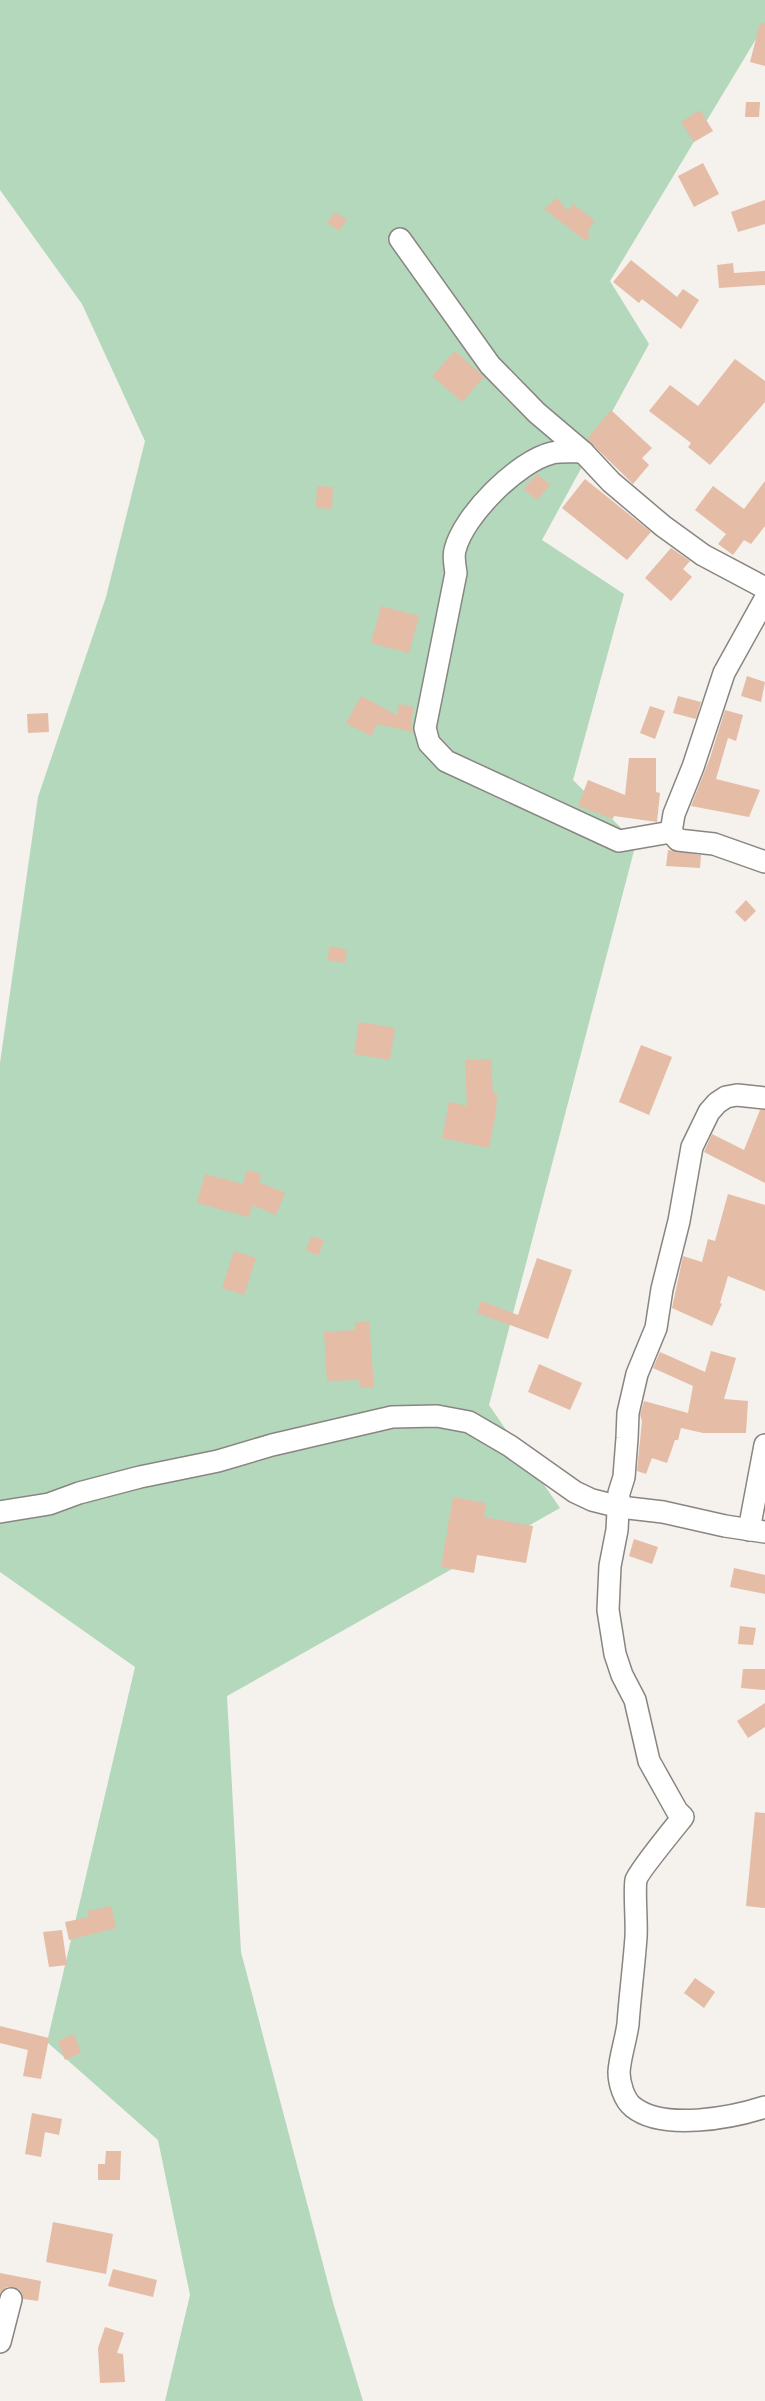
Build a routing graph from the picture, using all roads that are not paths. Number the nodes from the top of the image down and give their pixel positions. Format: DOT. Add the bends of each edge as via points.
graph roads {
  1 [pos="400,239"];
  2 [pos="583,452"];
  3 [pos="765,588"];
  4 [pos="765,599"];
  5 [pos="671,832"];
  6 [pos="765,862"];
  7 [pos="765,1098"];
  8 [pos="765,1444"];
  9 [pos="620,1507"];
  10 [pos="0,1512"];
  11 [pos="757,1531"];
  12 [pos="765,2106"];
  13 [pos="11,2299"];
  14 [pos="0,2342"];
  1 -- 2 [label="street" via="490,365 537,413"];
  2 -- 3 [label="street" via="611,482 663,526 703,555"];
  2 -- 5 [label="street" via="551,453 532,463 490,494 468,520 454,552 456,573 425,728 429,743 446,761 619,841"];
  4 -- 5 [label="street" via="724,673 674,814"];
  5 -- 6 [label="street" via="678,840 714,844"];
  7 -- 9 [label="street" via="737,1095 717,1102 692,1147 656,1328 637,1374 628,1413"];
  8 -- 11 [label="street"];
  9 -- 10 [label="street" via="574,1492 510,1446 469,1422 412,1415 272,1444 218,1461 79,1493 49,1504"];
  9 -- 11 [label="street"];
  9 -- 12 [label="street" via="610,1566 608,1604 616,1654 622,1675 636,1700 649,1761 683,1817 636,1880 638,1918 619,2073 623,2093 632,2106 647,2115 666,2119 722,2116"];
  13 -- 14 [label="street"];
}
